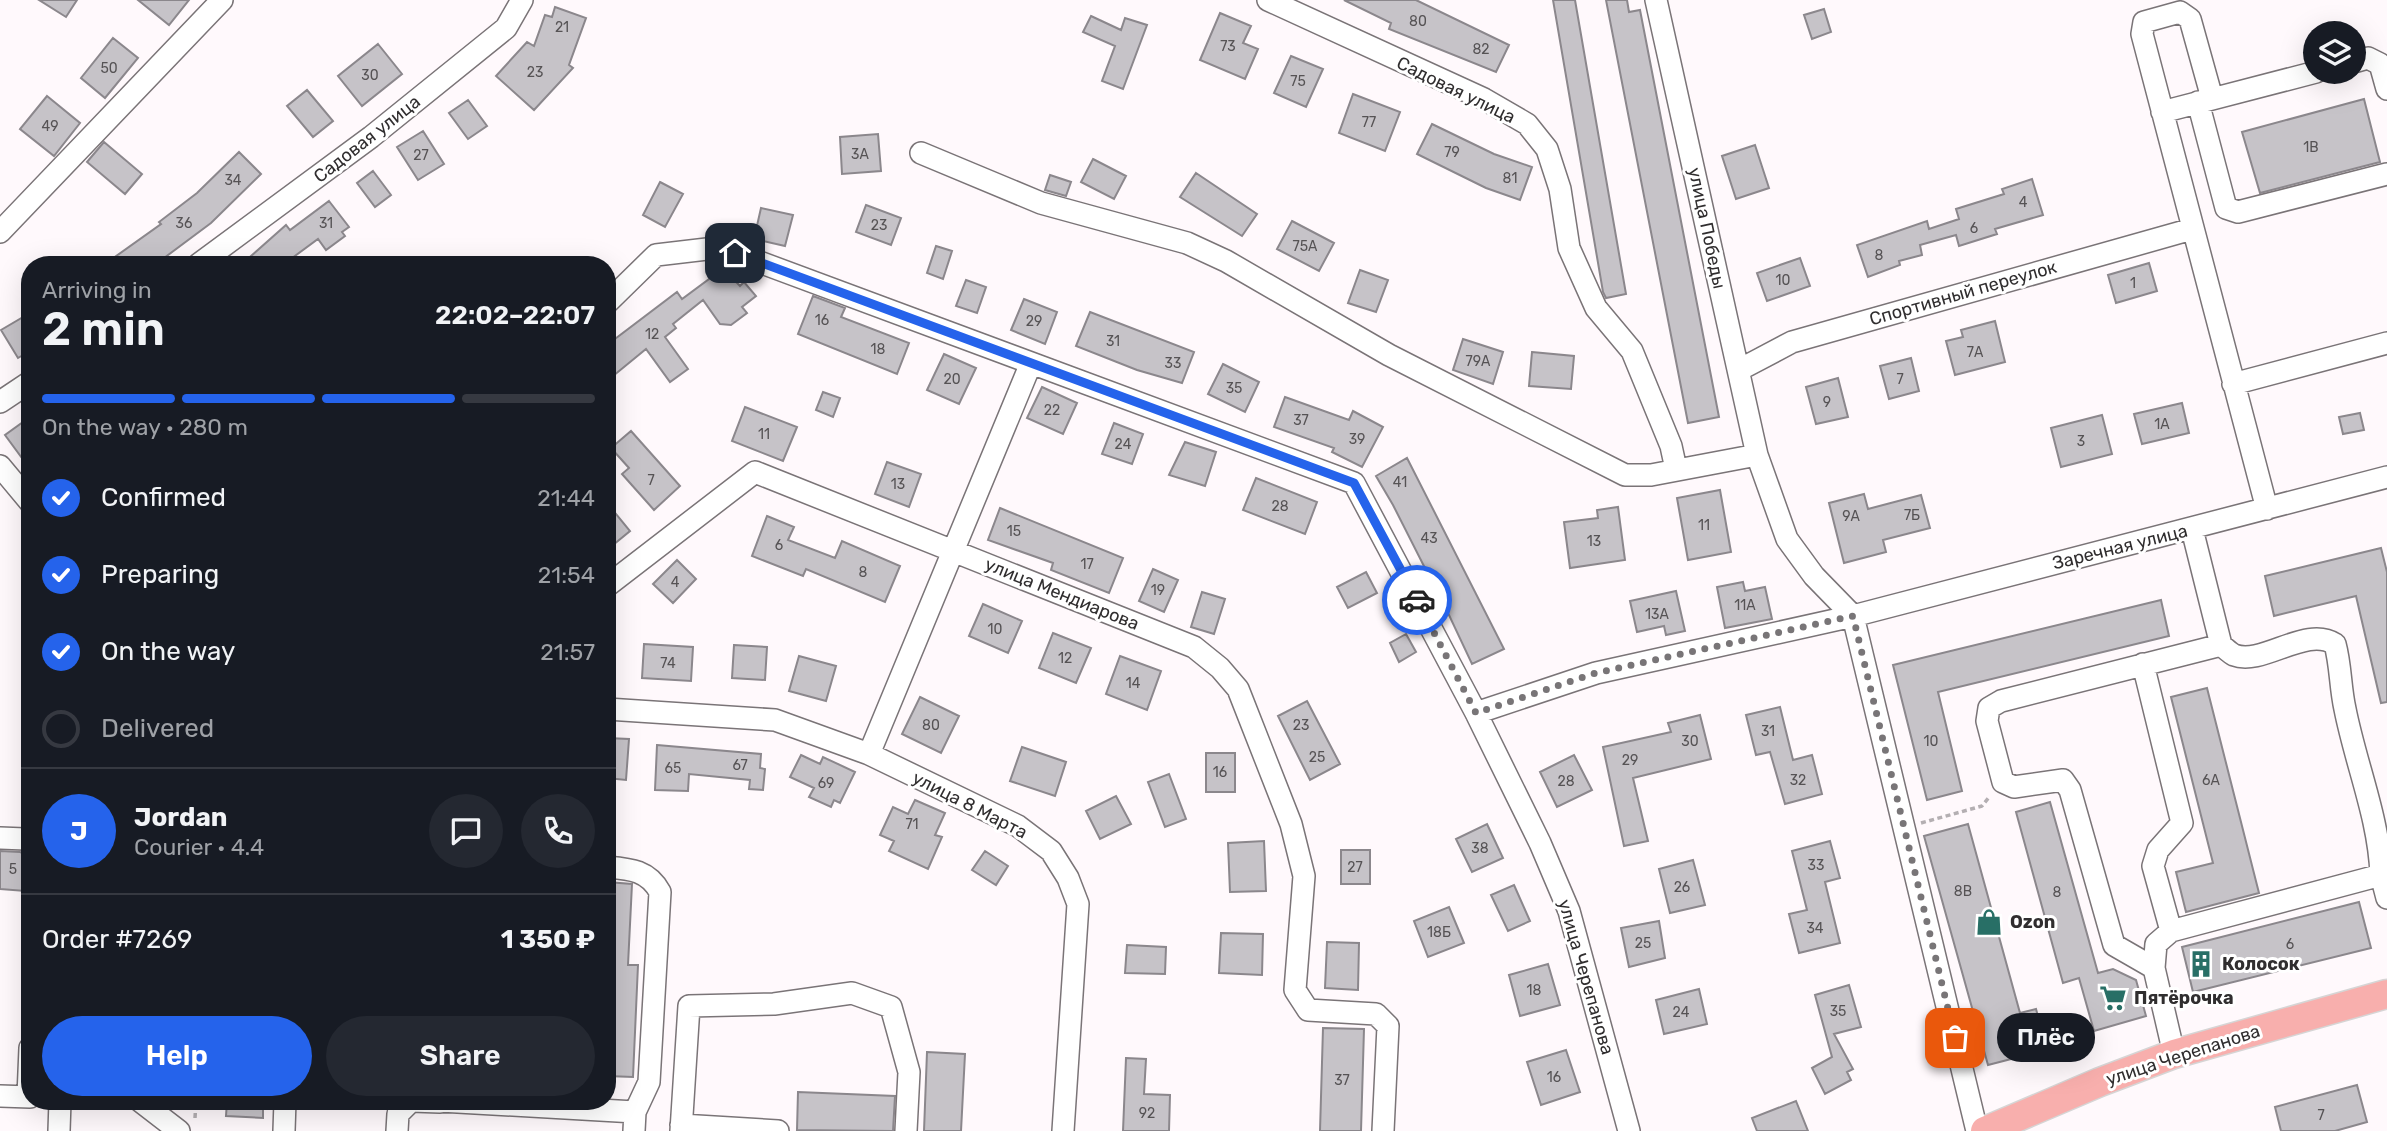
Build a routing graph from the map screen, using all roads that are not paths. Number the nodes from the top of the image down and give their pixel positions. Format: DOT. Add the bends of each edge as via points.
graph roads {
  1 [pos="222,0"];
  2 [pos="522,0"];
  3 [pos="1268,0"];
  4 [pos="1657,0"];
  5 [pos="2366,59"];
  6 [pos="2303,75"];
  7 [pos="2387,89"];
  8 [pos="2205,100"];
  9 [pos="2162,111"];
  10 [pos="921,153"];
  11 [pos="2387,174"];
  12 [pos="2192,229"];
  13 [pos="0,232"];
  14 [pos="210,256"];
  15 [pos="616,294"];
  16 [pos="2387,343"];
  17 [pos="1031,363"];
  18 [pos="1738,370"];
  19 [pos="2233,384"];
  20 [pos="21,388"];
  21 [pos="0,402"];
  22 [pos="1757,455"];
  23 [pos="0,466"];
  24 [pos="1676,469"];
  25 [pos="2387,477"];
  26 [pos="21,491"];
  27 [pos="2267,509"];
  28 [pos="2192,529"];
  29 [pos="953,551"];
  30 [pos="616,579"];
  31 [pos="1853,616"];
  32 [pos="2221,645"];
  33 [pos="2143,664"];
  34 [pos="616,710"];
  35 [pos="1476,713"];
  36 [pos="869,754"];
  37 [pos="0,838"];
  38 [pos="21,839"];
  39 [pos="616,868"];
  40 [pos="2384,874"];
  41 [pos="2387,898"];
  42 [pos="2171,931"];
  43 [pos="2154,968"];
  44 [pos="2387,994"];
  45 [pos="2175,1054"];
  46 [pos="0,1096"];
  47 [pos="21,1096"];
  48 [pos="60,1110"];
  49 [pos="157,1110"];
  50 [pos="285,1110"];
  51 [pos="402,1110"];
  52 [pos="587,1110"];
  53 [pos="634,1122"];
  54 [pos="187,1126"];
  55 [pos="681,1128"];
  56 [pos="59,1131"];
  57 [pos="284,1131"];
  58 [pos="397,1131"];
  59 [pos="778,1131"];
  60 [pos="906,1131"];
  61 [pos="1063,1131"];
  62 [pos="1384,1131"];
  63 [pos="1629,1131"];
  64 [pos="1977,1131"];
  65 [pos="1985,1131"];
  1 -- 13 [label="street"];
  2 -- 14 [label="street, Садовая улица" via="506,28 371,137"];
  3 -- 24 [label="street, Садовая улица" via="1484,99 1527,124 1547,149 1560,188 1569,248 1596,308 1632,351"];
  4 -- 18 [label="street, улица Победы"];
  5 -- 7 [label="street" via="2381,64"];
  6 -- 8 [label="street"];
  8 -- 9 [label="street"];
  8 -- 9 [label="street" via="2190,19 2180,12 2144,22 2142,34"];
  8 -- 11 [label="street" via="2226,208 2238,212"];
  9 -- 12 [label="street"];
  10 -- 24 [label="street" via="1041,203 1187,243 1390,355 1625,475"];
  12 -- 18 [label="street, Спортивный переулок" via="1792,342"];
  12 -- 19 [label="street"];
  15 -- 17 [label="street, улица Черепанова" via="656,254 707,249 735,253"];
  16 -- 19 [label="street"];
  17 -- 29 [label="street"];
  17 -- 35 [label="street, улица Черепанова" via="1354,483"];
  18 -- 22 [label="street, улица Победы"];
  19 -- 27 [label="street"];
  20 -- 21 [label="street"];
  22 -- 24 [label="street"];
  22 -- 31 [label="street, улица Победы" via="1787,539 1814,576"];
  23 -- 26 [label="street"];
  25 -- 27 [label="street, Заречная улица"];
  27 -- 28 [label="street, Заречная улица"];
  28 -- 31 [label="street, Заречная улица"];
  28 -- 32 [label="street"];
  29 -- 30 [label="street, улица Мендиарова" via="755,472"];
  29 -- 36 [label="street"];
  29 -- 62 [label="street, улица Мендиарова" via="1194,648 1220,667 1238,689 1291,824 1304,876 1295,990 1308,1010 1376,1014 1388,1026"];
  31 -- 35 [label="street, Заречная улица" via="1596,673"];
  31 -- 64 [label="street"];
  32 -- 33 [label="street"];
  32 -- 40 [label="street" via="2234,655 2247,656 2314,639 2336,644 2344,707"];
  33 -- 42 [label="street" via="2182,823 2158,850 2152,866"];
  33 -- 43 [label="street" via="2001,701 1989,708 1987,721 2003,782 2014,787 2063,780 2070,790 2115,945"];
  34 -- 36 [label="street, улица 8 Марта" via="775,720"];
  35 -- 63 [label="street, улица Черепанова" via="1569,911"];
  36 -- 61 [label="street, улица 8 Марта" via="1018,825 1051,851 1068,878 1078,904"];
  37 -- 38 [label="street"];
  39 -- 53 [label="street" via="633,869 653,879 660,891 649,1082"];
  40 -- 41 [label="street"];
  40 -- 42 [label="street"];
  42 -- 43 [label="street" via="2156,944"];
  43 -- 45 [label="street"];
  44 -- 45 [label="main road, улица Черепанова"];
  45 -- 65 [label="main road, улица Черепанова"];
  46 -- 47 [label="street"];
  48 -- 56 [label="street"];
  49 -- 54 [label="street"];
  50 -- 57 [label="street"];
  51 -- 58 [label="street"];
  52 -- 53 [label="street"];
  55 -- 59 [label="street"];
  55 -- 60 [label="street" via="689,1006 774,1004 852,993 891,1007 909,1072"];
}
